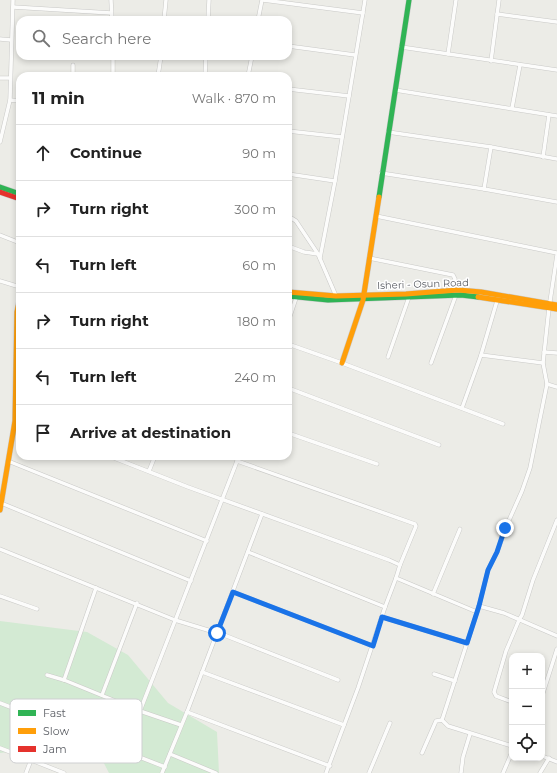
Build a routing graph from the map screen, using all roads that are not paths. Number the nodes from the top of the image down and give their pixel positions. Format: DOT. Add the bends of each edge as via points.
graph roads {
  1 [pos="13,0"];
  2 [pos="111,0"];
  3 [pos="166,0"];
  4 [pos="209,0"];
  5 [pos="262,0"];
  6 [pos="365,0"];
  7 [pos="409,0"];
  8 [pos="456,0"];
  9 [pos="499,0"];
  10 [pos="13,7"];
  11 [pos="112,13"];
  12 [pos="362,13"];
  13 [pos="497,14"];
  14 [pos="164,16"];
  15 [pos="208,16"];
  16 [pos="259,16"];
  17 [pos="557,22"];
  18 [pos="0,39"];
  19 [pos="12,40"];
  20 [pos="292,47"];
  21 [pos="402,47"];
  22 [pos="448,54"];
  23 [pos="355,55"];
  24 [pos="113,60"];
  25 [pos="160,60"];
  26 [pos="206,60"];
  27 [pos="251,60"];
  28 [pos="491,61"];
  29 [pos="73,65"];
  30 [pos="520,65"];
  31 [pos="557,70"];
  32 [pos="73,72"];
  33 [pos="113,72"];
  34 [pos="159,72"];
  35 [pos="205,72"];
  36 [pos="249,72"];
  37 [pos="0,78"];
  38 [pos="10,78"];
  39 [pos="292,89"];
  40 [pos="395,90"];
  41 [pos="349,96"];
  42 [pos="10,100"];
  43 [pos="16,101"];
  44 [pos="512,108"];
  45 [pos="549,115"];
  46 [pos="557,116"];
  47 [pos="292,131"];
  48 [pos="388,132"];
  49 [pos="342,137"];
  50 [pos="0,142"];
  51 [pos="491,147"];
  52 [pos="543,156"];
  53 [pos="557,159"];
  54 [pos="381,173"];
  55 [pos="292,175"];
  56 [pos="335,181"];
  57 [pos="0,187"];
  58 [pos="484,189"];
  59 [pos="0,192"];
  60 [pos="16,193"];
  61 [pos="16,198"];
  62 [pos="557,202"];
  63 [pos="376,216"];
  64 [pos="292,218"];
  65 [pos="0,235"];
  66 [pos="16,241"];
  67 [pos="292,248"];
  68 [pos="318,254"];
  69 [pos="557,254"];
  70 [pos="320,258"];
  71 [pos="369,258"];
  72 [pos="0,281"];
  73 [pos="16,286"];
  74 [pos="292,293"];
  75 [pos="454,293"];
  76 [pos="336,296"];
  77 [pos="292,297"];
  78 [pos="409,297"];
  79 [pos="296,298"];
  80 [pos="363,298"];
  81 [pos="496,300"];
  82 [pos="557,305"];
  83 [pos="549,306"];
  84 [pos="557,309"];
  85 [pos="292,310"];
  86 [pos="292,345"];
  87 [pos="544,352"];
  88 [pos="557,353"];
  89 [pos="481,356"];
  90 [pos="388,357"];
  91 [pos="342,362"];
  92 [pos="431,363"];
  93 [pos="543,363"];
  94 [pos="547,384"];
  95 [pos="557,386"];
  96 [pos="292,390"];
  97 [pos="462,408"];
  98 [pos="503,424"];
  99 [pos="16,426"];
  100 [pos="292,434"];
  101 [pos="439,445"];
  102 [pos="120,460"];
  103 [pos="154,460"];
  104 [pos="8,461"];
  105 [pos="237,461"];
  106 [pos="376,464"];
  107 [pos="149,472"];
  108 [pos="222,500"];
  109 [pos="1,503"];
  110 [pos="0,510"];
  111 [pos="262,514"];
  112 [pos="557,520"];
  113 [pos="460,529"];
  114 [pos="207,540"];
  115 [pos="0,549"];
  116 [pos="248,552"];
  117 [pos="400,565"];
  118 [pos="396,578"];
  119 [pos="191,581"];
  120 [pos="96,588"];
  121 [pos="233,592"];
  122 [pos="433,594"];
  123 [pos="0,596"];
  124 [pos="137,603"];
  125 [pos="385,606"];
  126 [pos="479,606"];
  127 [pos="37,609"];
  128 [pos="477,612"];
  129 [pos="382,617"];
  130 [pos="175,620"];
  131 [pos="519,620"];
  132 [pos="217,633"];
  133 [pos="557,636"];
  134 [pos="467,643"];
  135 [pos="373,646"];
  136 [pos="557,649"];
  137 [pos="202,672"];
  138 [pos="434,674"];
  139 [pos="48,675"];
  140 [pos="64,680"];
  141 [pos="338,680"];
  142 [pos="455,681"];
  143 [pos="544,689"];
  144 [pos="102,695"];
  145 [pos="112,699"];
  146 [pos="509,701"];
  147 [pos="0,703"];
  148 [pos="142,706"];
  149 [pos="10,707"];
  150 [pos="142,712"];
  151 [pos="187,712"];
  152 [pos="442,720"];
  153 [pos="390,723"];
  154 [pos="181,725"];
  155 [pos="344,725"];
  156 [pos="470,734"];
  157 [pos="509,745"];
  158 [pos="0,748"];
  159 [pos="10,752"];
  160 [pos="422,753"];
  161 [pos="170,754"];
  162 [pos="545,757"];
  163 [pos="142,758"];
  164 [pos="549,758"];
  165 [pos="509,759"];
  166 [pos="557,762"];
  167 [pos="30,763"];
  168 [pos="39,763"];
  169 [pos="330,766"];
  170 [pos="165,767"];
  171 [pos="26,773"];
  172 [pos="64,773"];
  173 [pos="162,773"];
  174 [pos="216,773"];
  175 [pos="326,773"];
  176 [pos="369,773"];
  177 [pos="461,773"];
  178 [pos="503,773"];
  179 [pos="540,773"];
  1 -- 10 [label="street"];
  2 -- 11 [label="street"];
  3 -- 14 [label="street"];
  4 -- 15 [label="street"];
  5 -- 12 [label="street"];
  5 -- 16 [label="street"];
  6 -- 12 [label="street"];
  7 -- 21 [label="main road"];
  8 -- 22 [label="street"];
  9 -- 13 [label="street"];
  10 -- 11 [label="street"];
  10 -- 19 [label="street"];
  12 -- 23 [label="street"];
  13 -- 17 [label="street"];
  13 -- 28 [label="street"];
  18 -- 19 [label="street"];
  19 -- 38 [label="street"];
  20 -- 23 [label="street"];
  21 -- 22 [label="street"];
  21 -- 40 [label="main road"];
  22 -- 28 [label="street"];
  23 -- 41 [label="street"];
  24 -- 33 [label="street"];
  25 -- 34 [label="street"];
  26 -- 35 [label="street"];
  27 -- 36 [label="street"];
  28 -- 30 [label="street"];
  29 -- 32 [label="street"];
  30 -- 31 [label="street"];
  30 -- 44 [label="street"];
  37 -- 38 [label="street"];
  38 -- 42 [label="street"];
  39 -- 41 [label="street"];
  40 -- 44 [label="street"];
  40 -- 48 [label="main road"];
  41 -- 49 [label="street"];
  42 -- 43 [label="street"];
  42 -- 50 [label="street"];
  44 -- 45 [label="street"];
  45 -- 46 [label="street"];
  45 -- 52 [label="street"];
  47 -- 49 [label="street"];
  48 -- 51 [label="street"];
  48 -- 54 [label="main road"];
  49 -- 56 [label="street"];
  51 -- 52 [label="street"];
  51 -- 58 [label="street"];
  52 -- 53 [label="street"];
  54 -- 58 [label="street"];
  54 -- 63 [label="main road"];
  55 -- 56 [label="street"];
  56 -- 70 [label="street"];
  57 -- 60 [label="main road"];
  58 -- 62 [label="street"];
  59 -- 61 [label="main road"];
  63 -- 69 [label="street"];
  63 -- 71 [label="main road"];
  64 -- 68 [label="street"];
  65 -- 66 [label="street"];
  67 -- 68 [label="street"];
  68 -- 70 [label="street"];
  69 -- 83 [label="street"];
  70 -- 76 [label="street"];
  71 -- 75 [label="street" via="453,275"];
  71 -- 80 [label="main road"];
  72 -- 73 [label="street"];
  74 -- 76 [label="main road, Isheri - Osun Road"];
  75 -- 78 [label="main road"];
  75 -- 80 [label="main road, Isheri - Osun Road"];
  75 -- 81 [label="main road"];
  75 -- 83 [label="main road, Isheri - Osun Road" via="481,292"];
  75 -- 92 [label="street"];
  76 -- 80 [label="main road, Isheri - Osun Road"];
  77 -- 79 [label="main road"];
  78 -- 80 [label="main road"];
  78 -- 90 [label="street"];
  79 -- 80 [label="main road"];
  79 -- 85 [label="street"];
  80 -- 91 [label="main road"];
  81 -- 83 [label="main road"];
  81 -- 89 [label="street"];
  82 -- 83 [label="main road, Isheri - Osun Road"];
  83 -- 84 [label="main road"];
  83 -- 87 [label="street"];
  86 -- 91 [label="street"];
  87 -- 88 [label="street"];
  87 -- 93 [label="street"];
  89 -- 93 [label="street"];
  89 -- 97 [label="street"];
  91 -- 97 [label="street"];
  93 -- 94 [label="street"];
  94 -- 95 [label="street"];
  94 -- 126 [label="street" via="530,468 488,570"];
  96 -- 101 [label="street"];
  97 -- 98 [label="street"];
  99 -- 104 [label="main road"];
  100 -- 106 [label="street"];
  102 -- 107 [label="street"];
  103 -- 107 [label="street"];
  104 -- 109 [label="main road"];
  104 -- 114 [label="street"];
  105 -- 108 [label="street"];
  105 -- 117 [label="street" via="415,524"];
  107 -- 108 [label="street"];
  108 -- 111 [label="street"];
  108 -- 114 [label="street"];
  109 -- 110 [label="main road"];
  109 -- 119 [label="street"];
  111 -- 116 [label="street"];
  111 -- 117 [label="street"];
  112 -- 131 [label="street"];
  113 -- 122 [label="street"];
  114 -- 119 [label="street"];
  115 -- 120 [label="street"];
  116 -- 121 [label="street"];
  116 -- 125 [label="street"];
  117 -- 118 [label="street"];
  118 -- 122 [label="street"];
  118 -- 125 [label="street"];
  119 -- 130 [label="street"];
  120 -- 124 [label="street"];
  120 -- 140 [label="street"];
  121 -- 132 [label="street"];
  121 -- 135 [label="street"];
  122 -- 128 [label="street"];
  123 -- 127 [label="street"];
  124 -- 130 [label="street"];
  124 -- 144 [label="street"];
  125 -- 129 [label="street"];
  126 -- 128 [label="street"];
  126 -- 131 [label="street"];
  128 -- 134 [label="street"];
  129 -- 134 [label="street"];
  129 -- 135 [label="street"];
  130 -- 132 [label="street"];
  130 -- 148 [label="street"];
  131 -- 133 [label="street"];
  131 -- 146 [label="street" via="506,651 494,692 496,696"];
  132 -- 137 [label="street"];
  132 -- 141 [label="street"];
  134 -- 142 [label="street"];
  135 -- 155 [label="street"];
  136 -- 143 [label="street"];
  137 -- 151 [label="street"];
  137 -- 155 [label="street"];
  138 -- 142 [label="street"];
  139 -- 140 [label="street"];
  140 -- 144 [label="street"];
  142 -- 152 [label="street"];
  144 -- 145 [label="street"];
  147 -- 149 [label="street"];
  150 -- 154 [label="street"];
  151 -- 154 [label="street"];
  151 -- 169 [label="street"];
  152 -- 156 [label="street" via="448,726"];
  152 -- 160 [label="street" via="436,721"];
  153 -- 176 [label="street"];
  154 -- 161 [label="street"];
  155 -- 169 [label="street"];
  156 -- 157 [label="street"];
  156 -- 177 [label="street"];
  158 -- 159 [label="street"];
  161 -- 170 [label="street"];
  161 -- 174 [label="street"];
  162 -- 164 [label="street"];
  163 -- 170 [label="street"];
  164 -- 166 [label="street"];
  164 -- 179 [label="street"];
  165 -- 178 [label="street"];
  167 -- 171 [label="street"];
  168 -- 172 [label="street"];
  169 -- 175 [label="street"];
  170 -- 173 [label="street"];
}
